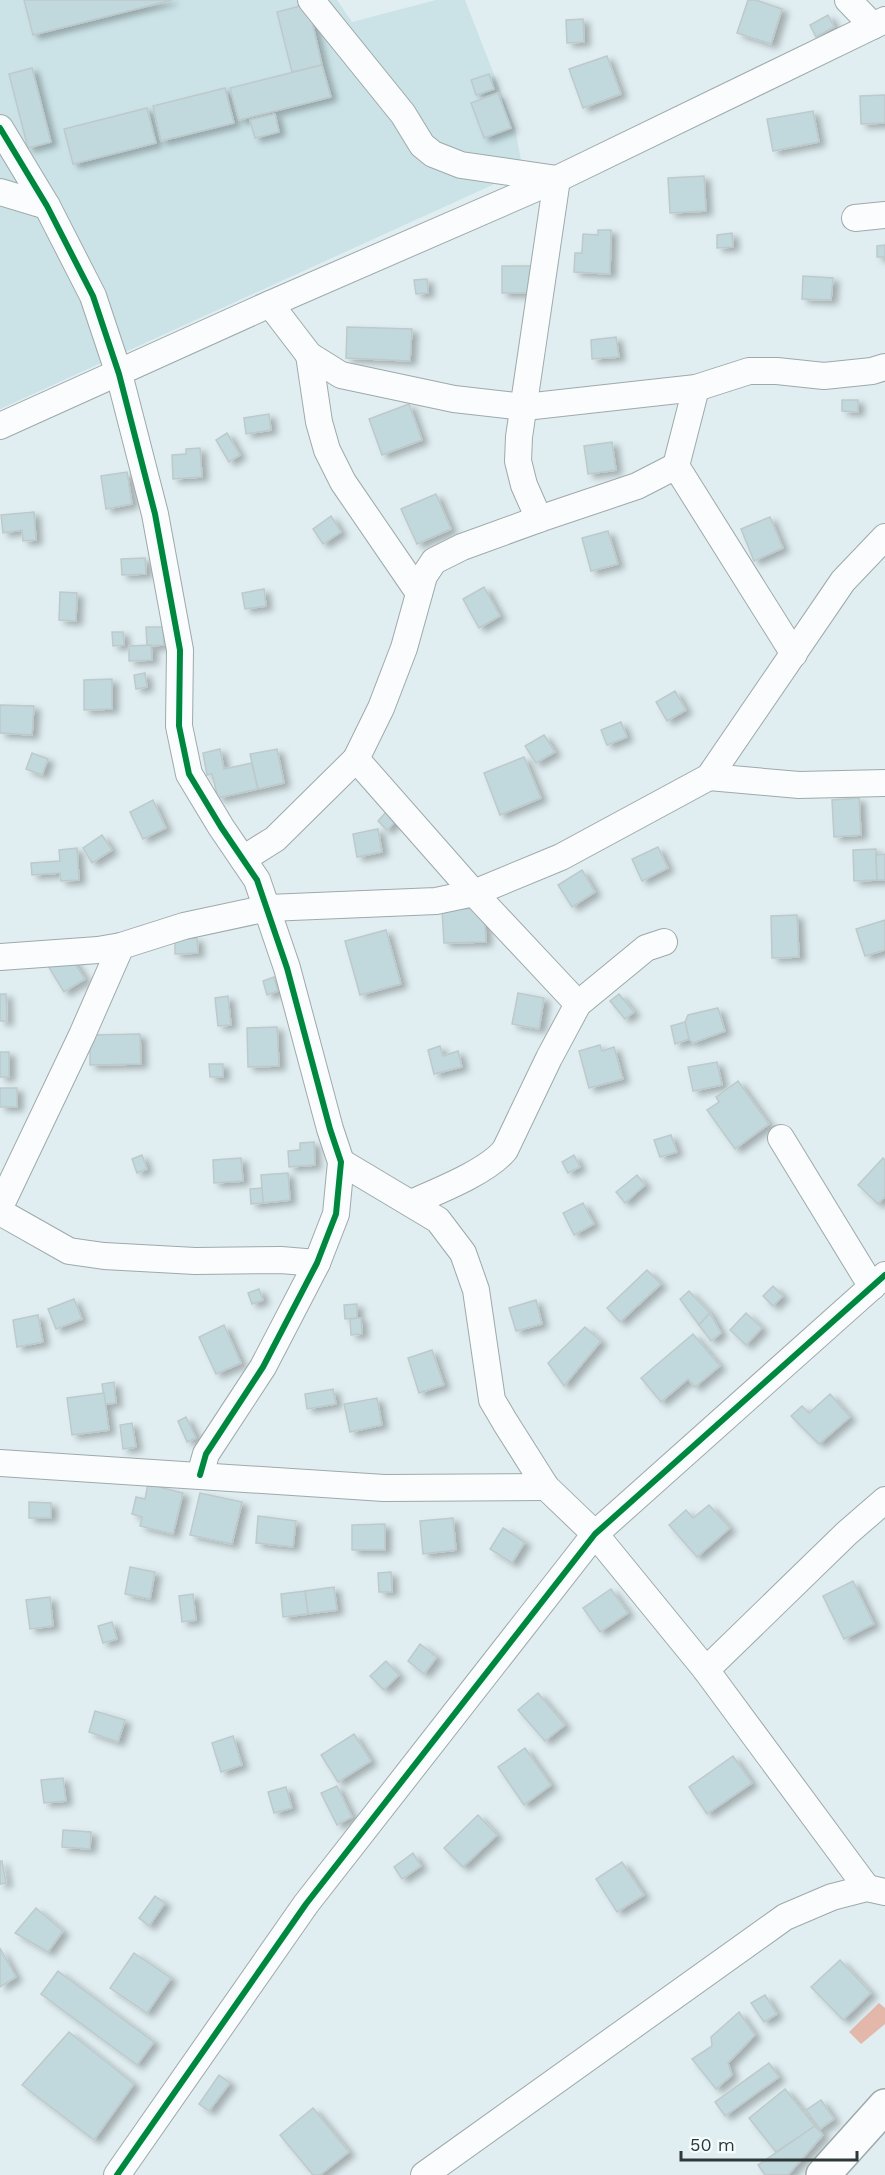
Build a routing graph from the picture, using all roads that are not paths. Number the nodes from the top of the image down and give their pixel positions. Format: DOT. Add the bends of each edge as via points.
graph roads {
  1 [pos="311,0"];
  2 [pos="848,0"];
  3 [pos="879,22"];
  4 [pos="0,128"];
  5 [pos="557,179"];
  6 [pos="0,192"];
  7 [pos="46,206"];
  8 [pos="885,214"];
  9 [pos="855,218"];
  10 [pos="270,304"];
  11 [pos="309,355"];
  12 [pos="885,367"];
  13 [pos="119,374"];
  14 [pos="696,387"];
  15 [pos="525,407"];
  16 [pos="0,426"];
  17 [pos="676,466"];
  18 [pos="539,519"];
  19 [pos="885,537"];
  20 [pos="419,593"];
  21 [pos="794,654"];
  22 [pos="356,759"];
  23 [pos="709,777"];
  24 [pos="885,783"];
  25 [pos="243,859"];
  26 [pos="474,893"];
  27 [pos="268,908"];
  28 [pos="664,942"];
  29 [pos="121,946"];
  30 [pos="0,957"];
  31 [pos="578,1004"];
  32 [pos="781,1138"];
  33 [pos="341,1162"];
  34 [pos="411,1203"];
  35 [pos="0,1207"];
  36 [pos="0,1212"];
  37 [pos="317,1263"];
  38 [pos="879,1281"];
  39 [pos="0,1463"];
  40 [pos="200,1475"];
  41 [pos="546,1487"];
  42 [pos="885,1500"];
  43 [pos="595,1534"];
  44 [pos="706,1670"];
  45 [pos="876,1890"];
  46 [pos="885,2106"];
  47 [pos="117,2175"];
  48 [pos="424,2175"];
  49 [pos="823,2175"];
  1 -- 5 [label="street" via="403,114 422,145 433,154 461,165"];
  2 -- 3 [label="street"];
  3 -- 5 [label="street"];
  4 -- 7 [label="street"];
  5 -- 10 [label="street"];
  5 -- 15 [label="street"];
  6 -- 7 [label="street"];
  7 -- 13 [label="street" via="93,296"];
  8 -- 9 [label="street"];
  10 -- 11 [label="street"];
  10 -- 13 [label="street"];
  11 -- 15 [label="street" via="341,375 454,399"];
  11 -- 20 [label="street" via="327,450 343,482"];
  12 -- 14 [label="street" via="824,376 749,371"];
  13 -- 16 [label="street"];
  13 -- 25 [label="street" via="155,514 180,650 179,726 189,774"];
  14 -- 15 [label="street"];
  14 -- 17 [label="street"];
  15 -- 18 [label="street" via="518,461"];
  17 -- 18 [label="street" via="637,486"];
  17 -- 21 [label="street"];
  18 -- 20 [label="street" via="434,561"];
  19 -- 21 [label="street" via="843,581"];
  20 -- 22 [label="street" via="404,648"];
  21 -- 23 [label="street"];
  22 -- 25 [label="street" via="275,839"];
  22 -- 26 [label="street"];
  23 -- 24 [label="street" via="799,785"];
  23 -- 26 [label="street" via="561,857"];
  25 -- 27 [label="street"];
  26 -- 27 [label="street" via="436,901"];
  26 -- 31 [label="street"];
  27 -- 29 [label="street" via="184,926"];
  27 -- 33 [label="street"];
  28 -- 31 [label="street" via="646,948"];
  29 -- 30 [label="street"];
  29 -- 35 [label="street"];
  31 -- 34 [label="street" via="498,1159"];
  32 -- 38 [label="street"];
  33 -- 34 [label="street"];
  33 -- 37 [label="street" via="336,1214"];
  34 -- 41 [label="street" via="438,1220 463,1253 476,1290 492,1400"];
  36 -- 37 [label="street" via="69,1251 104,1257"];
  37 -- 40 [label="street" via="263,1367 206,1454"];
  38 -- 43 [label="street"];
  39 -- 40 [label="street"];
  40 -- 41 [label="street" via="384,1488"];
  41 -- 43 [label="street"];
  42 -- 44 [label="street"];
  43 -- 44 [label="street"];
  43 -- 47 [label="street" via="306,1904"];
  44 -- 45 [label="street"];
  45 -- 48 [label="street" via="832,1898 785,1917"];
  46 -- 49 [label="main road"];
}
